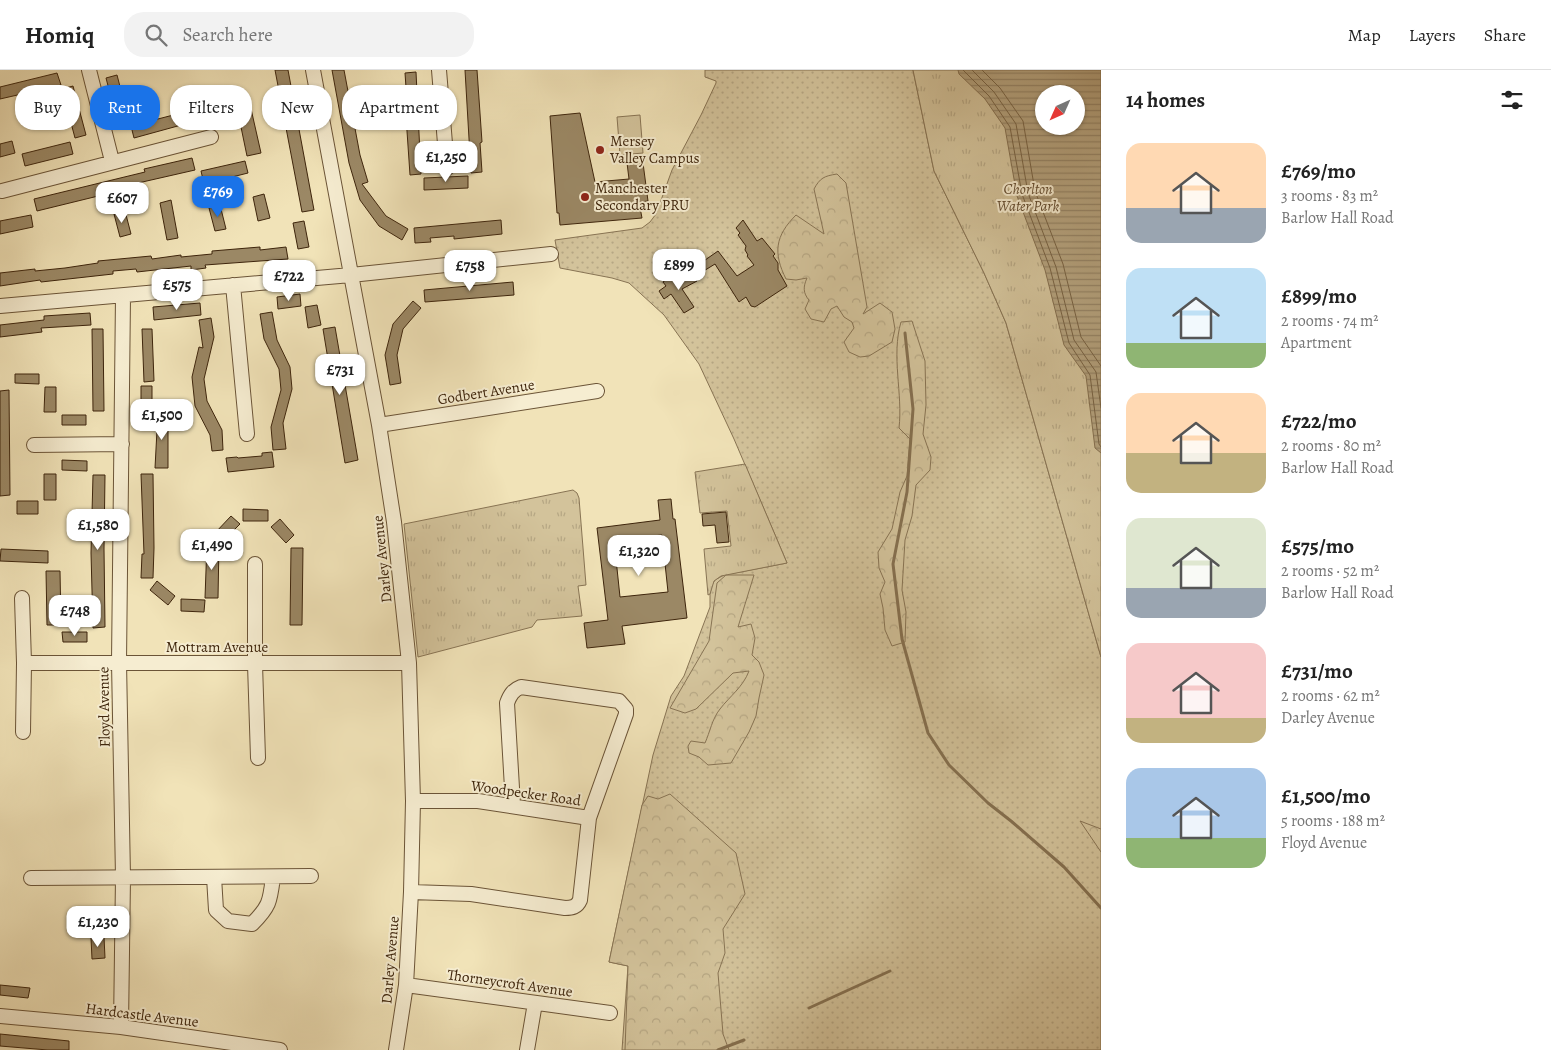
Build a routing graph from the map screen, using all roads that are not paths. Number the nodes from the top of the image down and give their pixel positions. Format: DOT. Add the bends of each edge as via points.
graph roads {
  1 [pos="89,70"];
  2 [pos="313,70"];
  3 [pos="438,70"];
  4 [pos="211,137"];
  5 [pos="112,162"];
  6 [pos="447,168"];
  7 [pos="2,190"];
  8 [pos="551,254"];
  9 [pos="351,275"];
  10 [pos="233,285"];
  11 [pos="123,296"];
  12 [pos="0,306"];
  13 [pos="597,391"];
  14 [pos="379,425"];
  15 [pos="247,434"];
  16 [pos="122,444"];
  17 [pos="34,445"];
  18 [pos="255,564"];
  19 [pos="22,598"];
  20 [pos="119,662"];
  21 [pos="409,663"];
  22 [pos="24,664"];
  23 [pos="255,664"];
  24 [pos="22,732"];
  25 [pos="258,758"];
  26 [pos="413,801"];
  27 [pos="513,806"];
  28 [pos="588,818"];
  29 [pos="273,876"];
  30 [pos="311,876"];
  31 [pos="123,877"];
  32 [pos="214,877"];
  33 [pos="30,878"];
  34 [pos="411,892"];
  35 [pos="406,985"];
  36 [pos="535,1003"];
  37 [pos="610,1013"];
  38 [pos="0,1016"];
  39 [pos="121,1028"];
  40 [pos="263,1049"];
  41 [pos="280,1050"];
  42 [pos="396,1050"];
  43 [pos="527,1050"];
  1 -- 5 [label="street"];
  2 -- 9 [label="street, Darley Avenue"];
  3 -- 6 [label="street"];
  4 -- 5 [label="street"];
  5 -- 7 [label="street"];
  8 -- 9 [label="street"];
  9 -- 10 [label="street"];
  9 -- 14 [label="street, Darley Avenue"];
  10 -- 11 [label="street"];
  10 -- 15 [label="street"];
  11 -- 12 [label="street"];
  11 -- 16 [label="street, Floyd Avenue"];
  13 -- 14 [label="street, Godbert Avenue"];
  14 -- 21 [label="street, Darley Avenue" via="394,522"];
  16 -- 17 [label="street"];
  16 -- 20 [label="street, Floyd Avenue"];
  18 -- 23 [label="street"];
  19 -- 22 [label="street"];
  20 -- 22 [label="street, Mottram Avenue"];
  20 -- 23 [label="street, Mottram Avenue"];
  20 -- 31 [label="street, Floyd Avenue"];
  21 -- 23 [label="street, Mottram Avenue"];
  21 -- 26 [label="street, Darley Avenue"];
  22 -- 24 [label="street"];
  23 -- 25 [label="street"];
  26 -- 27 [label="street, Woodpecker Road" via="478,801"];
  26 -- 34 [label="street, Darley Avenue"];
  27 -- 28 [label="street, Woodpecker Road"];
  27 -- 28 [label="street" via="507,703 513,692 522,688 619,701 626,714"];
  28 -- 34 [label="street, Woodpecker Road" via="580,900 574,908 470,894"];
  29 -- 30 [label="street"];
  29 -- 32 [label="street"];
  29 -- 32 [label="street" via="270,903 252,924 228,921 216,910"];
  31 -- 32 [label="street"];
  31 -- 33 [label="street"];
  31 -- 39 [label="street, Floyd Avenue"];
  34 -- 35 [label="street, Darley Avenue"];
  35 -- 36 [label="street, Thorneycroft Avenue"];
  35 -- 42 [label="street, Darley Avenue"];
  36 -- 37 [label="street, Thorneycroft Avenue"];
  36 -- 43 [label="street"];
  38 -- 39 [label="street, Hardcastle Avenue"];
  39 -- 40 [label="street, Hardcastle Avenue"];
  40 -- 41 [label="street, Hardcastle Avenue"];
}
